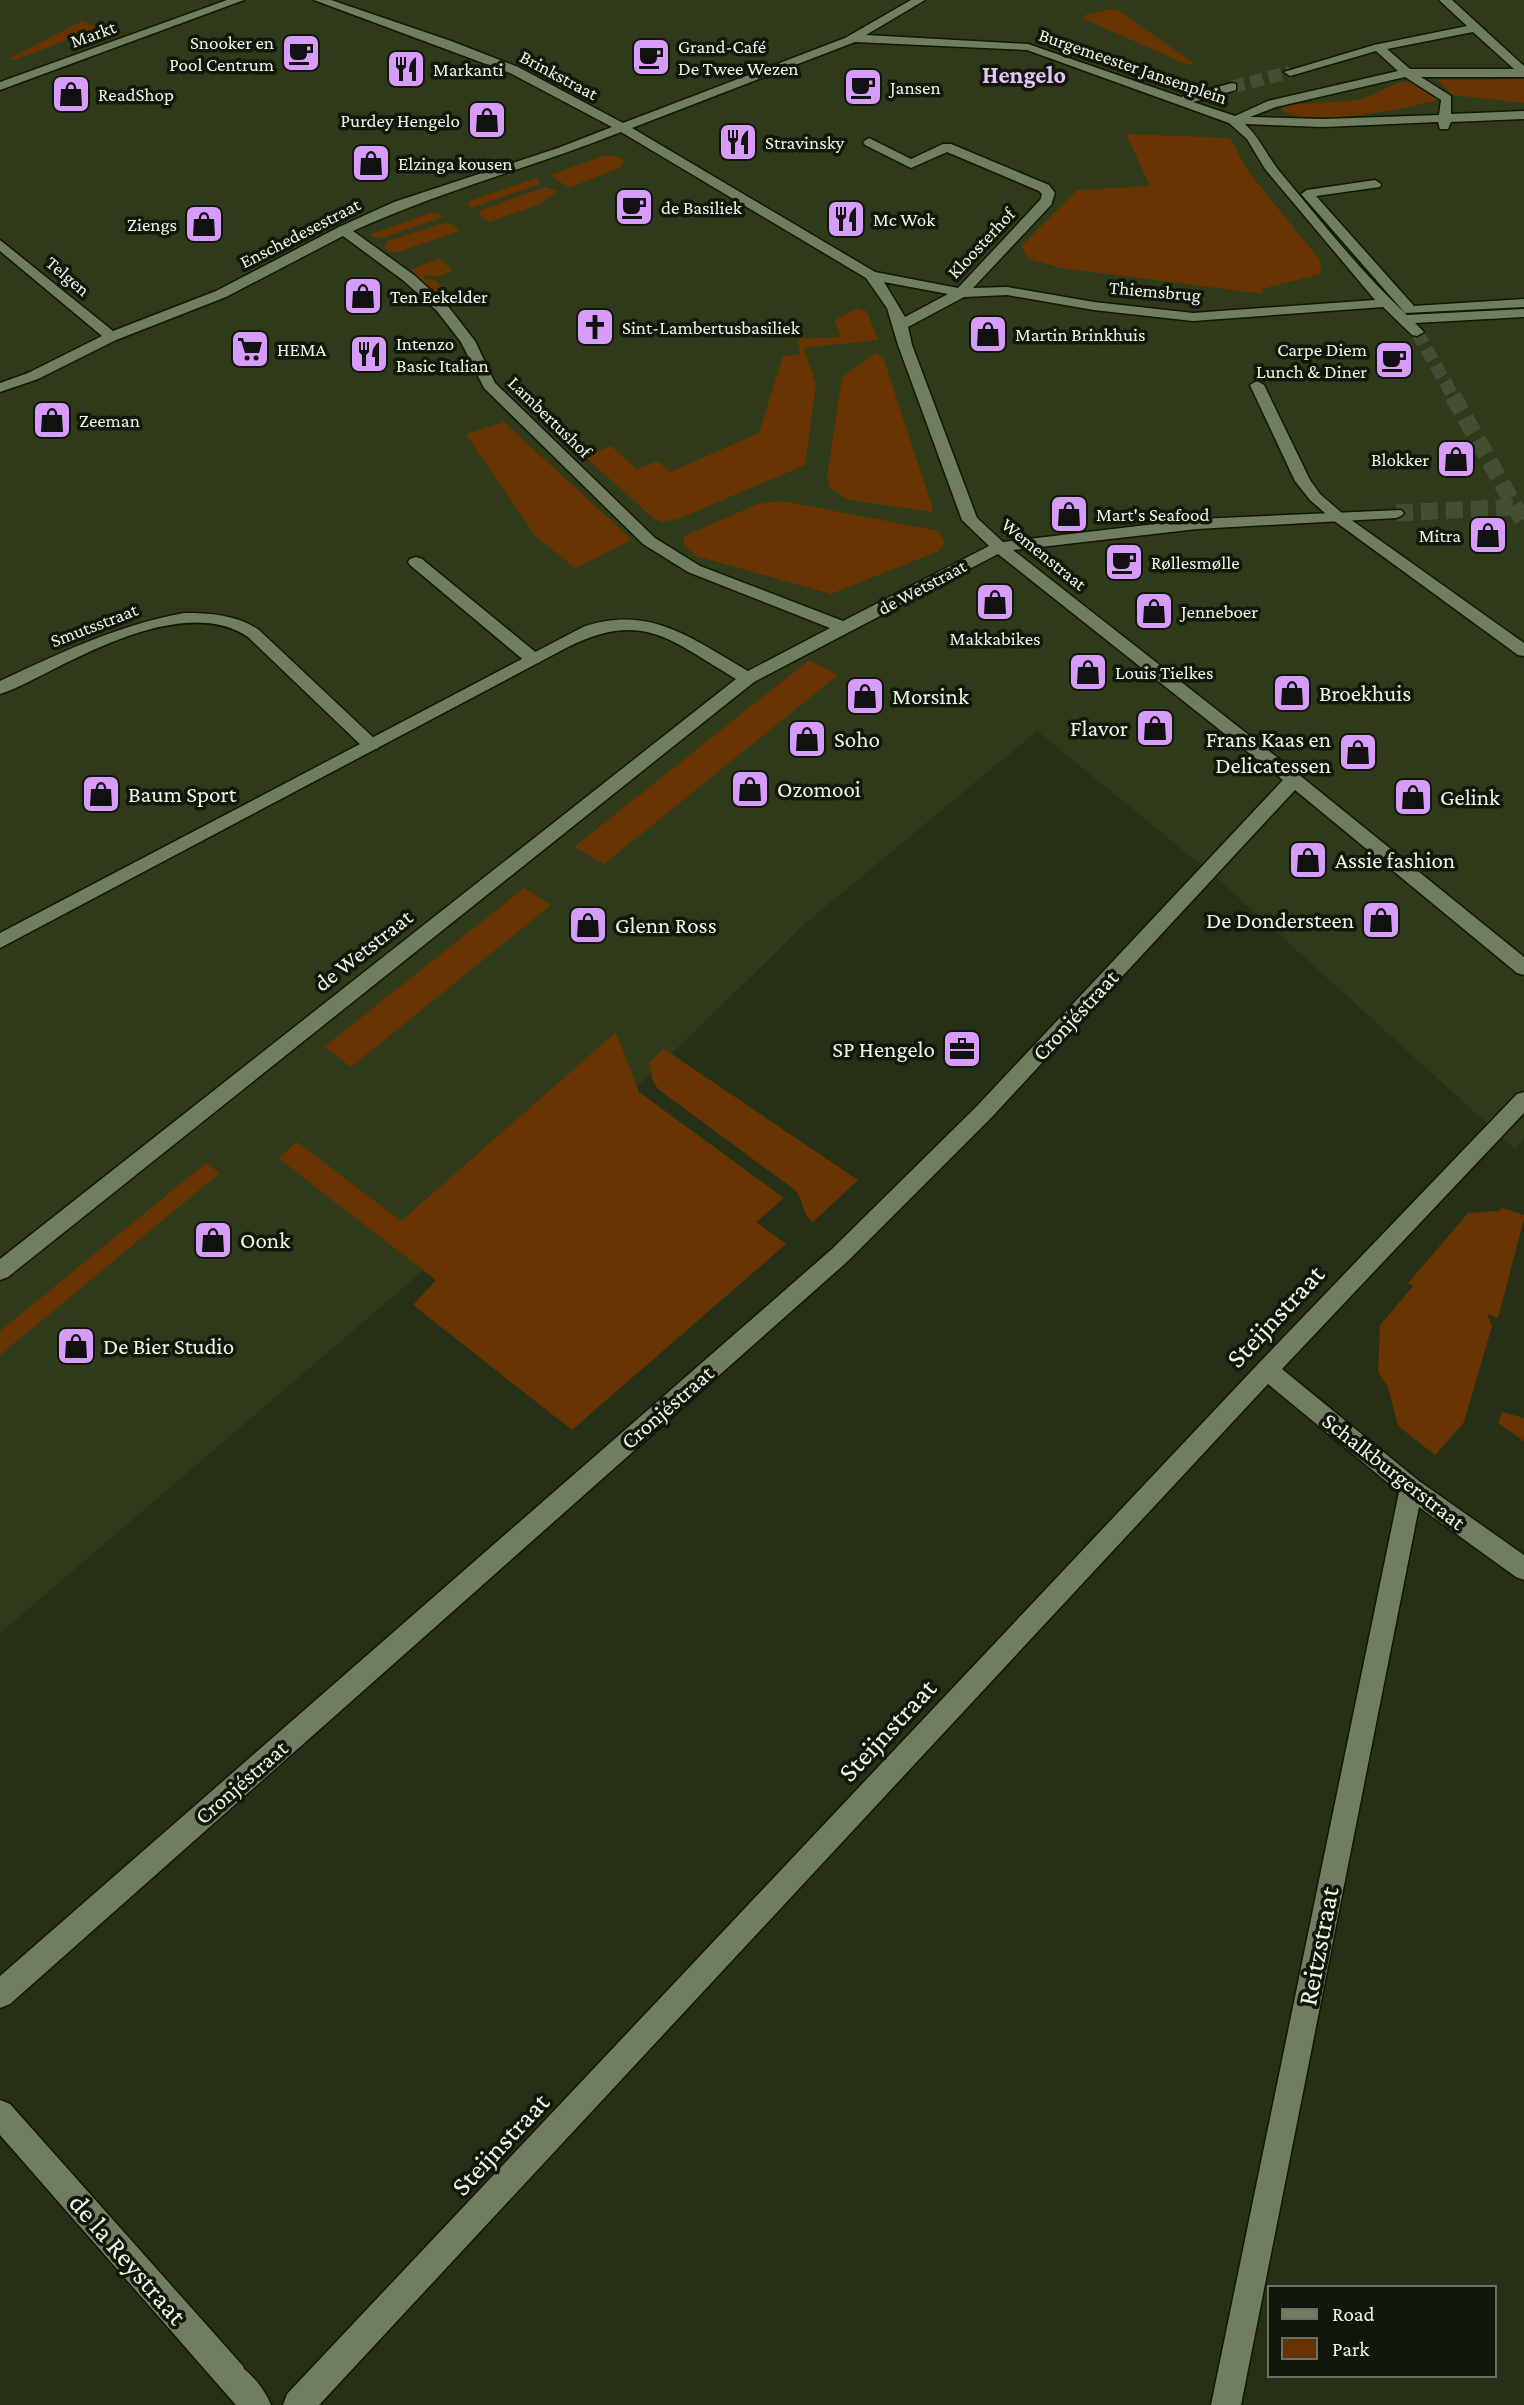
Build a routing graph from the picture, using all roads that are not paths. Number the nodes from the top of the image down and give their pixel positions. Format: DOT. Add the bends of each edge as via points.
graph roads {
  1 [pos="237,0"];
  2 [pos="320,0"];
  3 [pos="919,0"];
  4 [pos="1445,0"];
  5 [pos="1476,28"];
  6 [pos="853,38"];
  7 [pos="1378,47"];
  8 [pos="1290,72"];
  9 [pos="1407,73"];
  10 [pos="1524,73"];
  11 [pos="0,86"];
  12 [pos="1232,87"];
  13 [pos="1182,102"];
  14 [pos="1524,115"];
  15 [pos="1233,120"];
  16 [pos="1444,123"];
  17 [pos="623,128"];
  18 [pos="869,142"];
  19 [pos="1375,184"];
  20 [pos="344,230"];
  21 [pos="0,244"];
  22 [pos="871,275"];
  23 [pos="961,293"];
  24 [pos="1388,303"];
  25 [pos="1524,303"];
  26 [pos="1524,313"];
  27 [pos="1405,319"];
  28 [pos="903,324"];
  29 [pos="1417,332"];
  30 [pos="111,337"];
  31 [pos="1257,385"];
  32 [pos="0,388"];
  33 [pos="1396,513"];
  34 [pos="1338,517"];
  35 [pos="999,547"];
  36 [pos="416,562"];
  37 [pos="845,628"];
  38 [pos="1524,651"];
  39 [pos="533,659"];
  40 [pos="748,678"];
  41 [pos="0,688"];
  42 [pos="371,745"];
  43 [pos="1294,779"];
  44 [pos="0,941"];
  45 [pos="1524,968"];
  46 [pos="1524,1100"];
  47 [pos="4,1261"];
  48 [pos="1266,1370"];
  49 [pos="1410,1488"];
  50 [pos="1524,1569"];
  51 [pos="0,1994"];
  52 [pos="0,2114"];
  53 [pos="256,2405"];
  54 [pos="298,2405"];
  55 [pos="1226,2405"];
  1 -- 11 [label="street, Markt"];
  2 -- 17 [label="street, Brinkstraat" via="494,61"];
  3 -- 6 [label="street, Burgemeester Jansenplein"];
  4 -- 5 [label="street"];
  5 -- 7 [label="street"];
  5 -- 10 [label="street"];
  6 -- 13 [label="street, Burgemeester Jansenplein" via="1028,47"];
  6 -- 17 [label="street, Burgemeester Jansenplein"];
  7 -- 8 [label="street"];
  7 -- 9 [label="street"];
  9 -- 10 [label="street"];
  9 -- 15 [label="street" via="1272,104"];
  9 -- 16 [label="street" via="1447,99"];
  12 -- 13 [label="street"];
  13 -- 15 [label="street, Burgemeester Jansenplein"];
  14 -- 16 [label="street"];
  15 -- 16 [label="street"];
  15 -- 24 [label="street" via="1252,137 1269,166 1367,285"];
  17 -- 20 [label="street, Enschedesestraat" via="399,205"];
  17 -- 22 [label="street, Wemenstraat"];
  18 -- 23 [label="street, Kloosterhof" via="911,164 947,147 1049,193 1046,202"];
  19 -- 25 [label="street" via="1307,194 1410,310"];
  20 -- 30 [label="street, Enschedesestraat" via="221,294"];
  20 -- 37 [label="street, Lambertushof" via="442,308 468,341 489,385 649,541 694,569"];
  21 -- 30 [label="street, Telgen"];
  22 -- 23 [label="street"];
  22 -- 28 [label="street, Wemenstraat"];
  23 -- 24 [label="street, Thiemsbrug" via="1007,291 1193,317"];
  23 -- 28 [label="street, Kloosterhof"];
  24 -- 27 [label="street"];
  26 -- 27 [label="street"];
  27 -- 29 [label="street"];
  28 -- 35 [label="street, Wemenstraat" via="905,345 970,520"];
  30 -- 32 [label="street, Enschedesestraat"];
  31 -- 34 [label="street" via="1303,481"];
  33 -- 34 [label="street"];
  34 -- 35 [label="street" via="1197,524"];
  34 -- 38 [label="street"];
  35 -- 37 [label="street, de Wetstraat"];
  35 -- 43 [label="street, Wemenstraat"];
  36 -- 39 [label="street"];
  37 -- 40 [label="street, de Wetstraat"];
  39 -- 40 [label="street" via="608,625 634,622 658,629"];
  39 -- 42 [label="street"];
  40 -- 47 [label="street, de Wetstraat"];
  41 -- 42 [label="street, Smutsstraat" via="132,630 176,620 222,620 254,634"];
  42 -- 44 [label="street"];
  43 -- 45 [label="street, Wemenstraat"];
  43 -- 51 [label="street, Cronjéstraat" via="984,1112 840,1255"];
  46 -- 48 [label="street, Steijnstraat"];
  48 -- 49 [label="street, Schalkburgerstraat"];
  48 -- 54 [label="street, Steijnstraat"];
  49 -- 50 [label="street, Schalkburgerstraat"];
  49 -- 55 [label="street, Reitzstraat"];
  52 -- 53 [label="street, de la Reystraat"];
}
